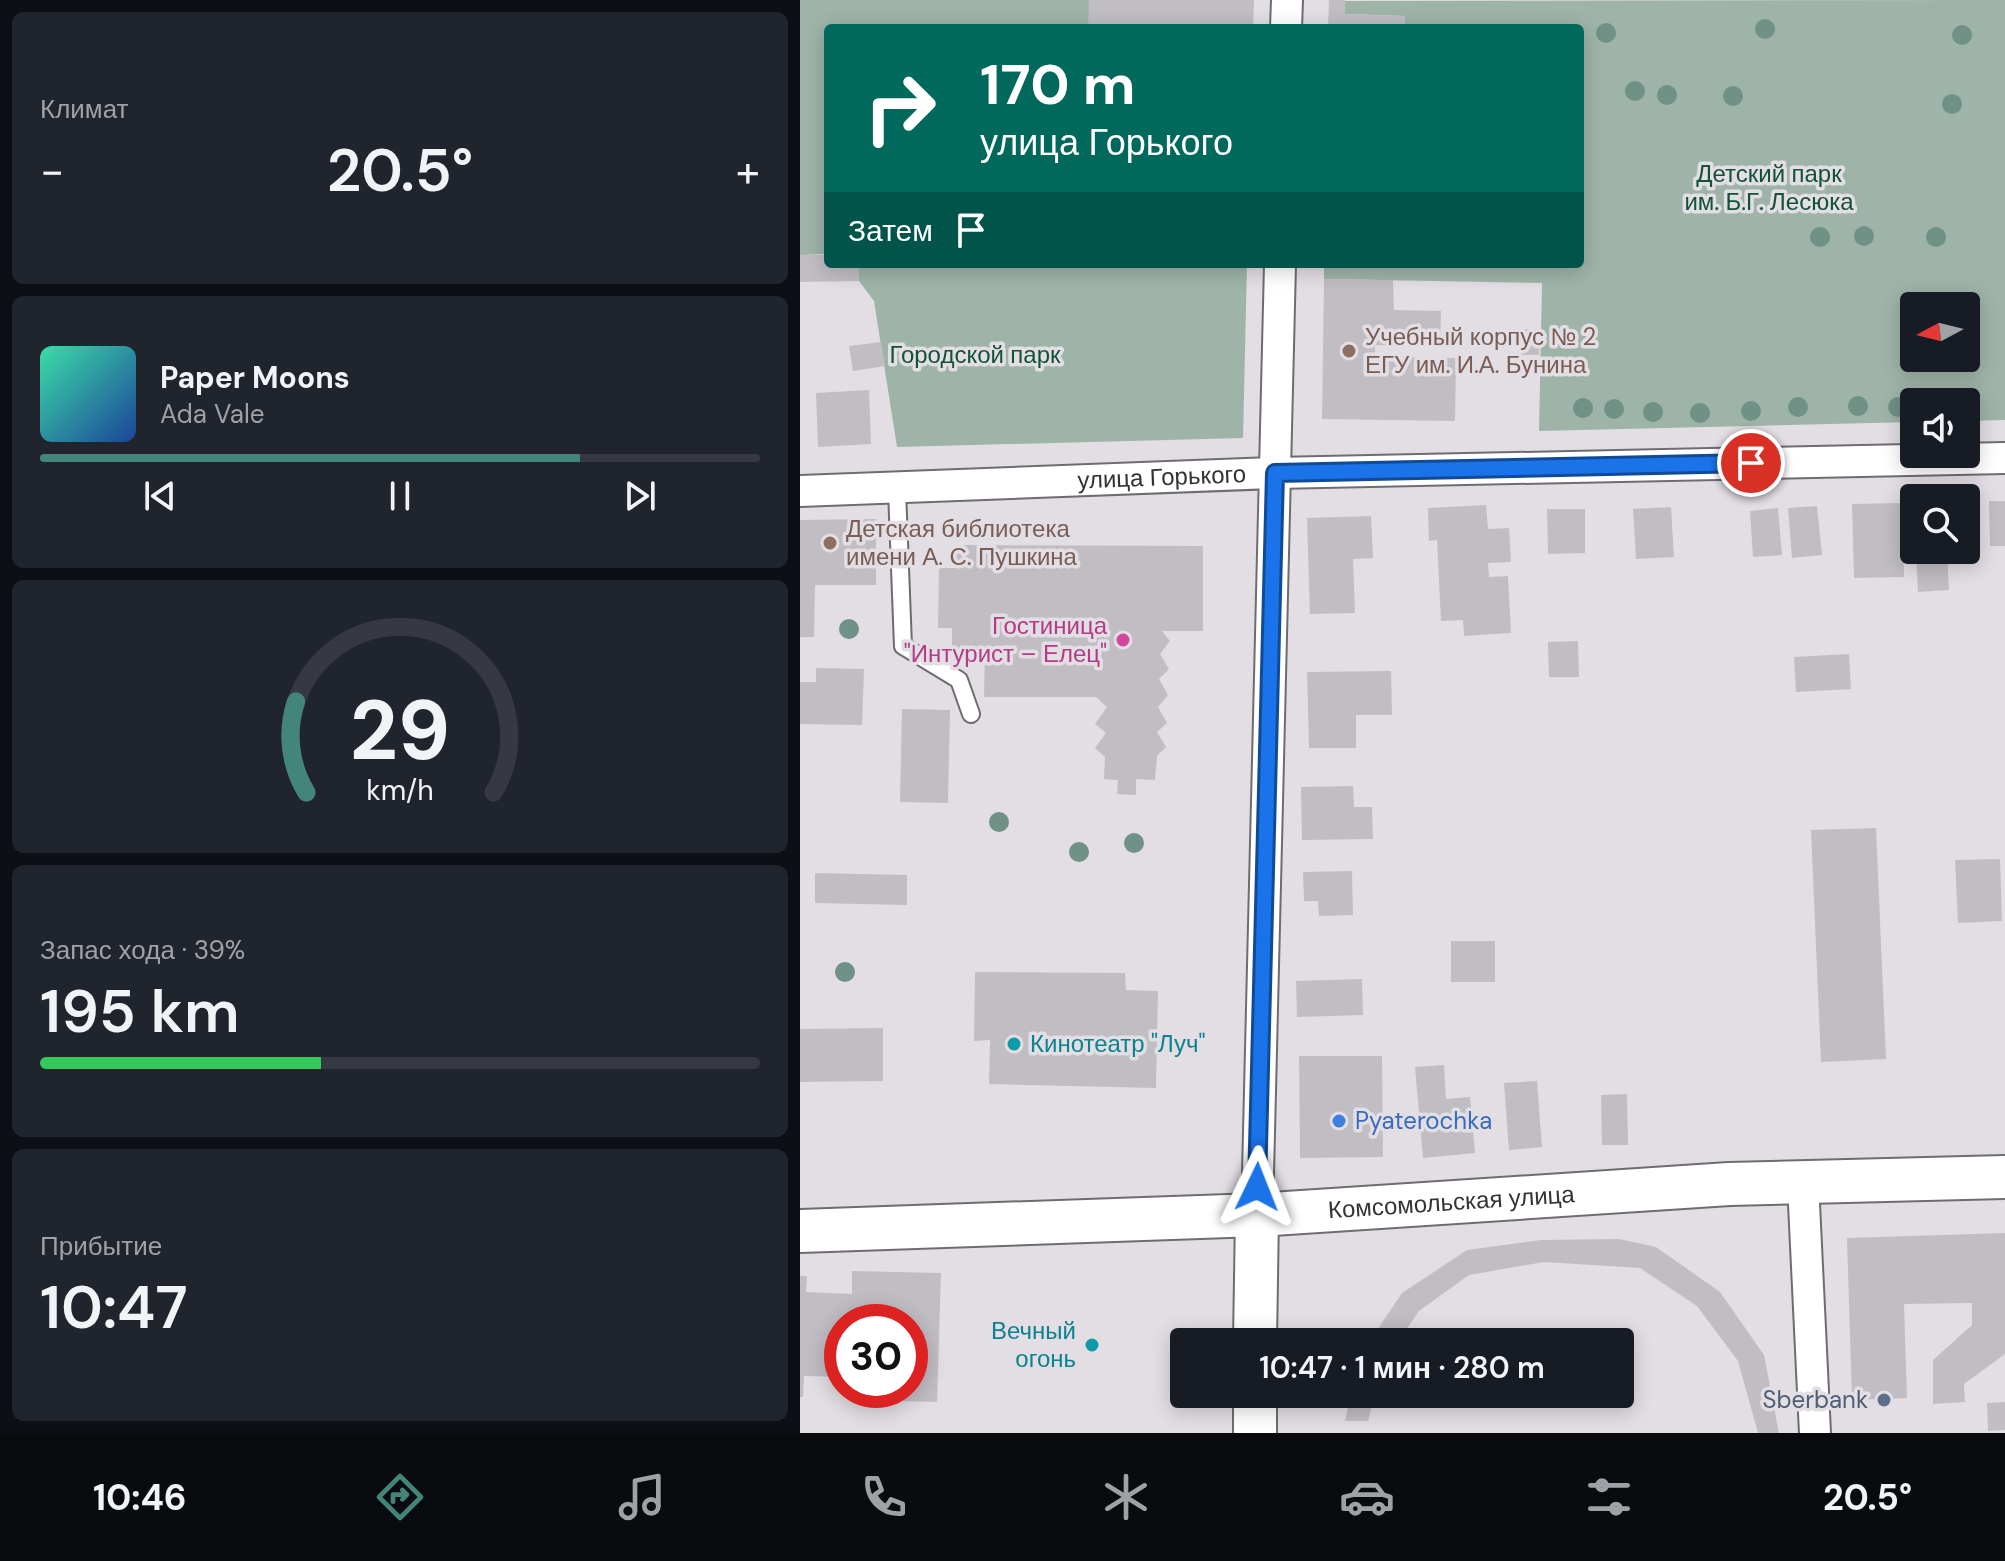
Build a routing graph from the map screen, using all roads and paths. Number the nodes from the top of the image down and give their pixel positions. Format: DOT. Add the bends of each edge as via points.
graph roads {
  1 [pos="1287,0"];
  2 [pos="1286,24"];
  3 [pos="1280,268"];
  4 [pos="2005,458"];
  5 [pos="1275,473"];
  6 [pos="897,490"];
  7 [pos="800,491"];
  8 [pos="971,714"];
  9 [pos="2005,1177"];
  10 [pos="1803,1183"];
  11 [pos="1257,1215"];
  12 [pos="800,1231"];
  13 [pos="1255,1328"];
  14 [pos="1255,1408"];
  15 [pos="1255,1433"];
  16 [pos="1815,1433"];
  1 -- 2 [label="street"];
  3 -- 5 [label="street"];
  4 -- 5 [label="street, улица Горького"];
  5 -- 6 [label="street, улица Горького"];
  5 -- 11 [label="street"];
  6 -- 7 [label="street, улица Горького"];
  6 -- 8 [label="lane" via="903,646 959,680"];
  9 -- 10 [label="main road, Комсомольская улица"];
  10 -- 11 [label="main road, Комсомольская улица"];
  10 -- 16 [label="street"];
  11 -- 12 [label="main road, Комсомольская улица"];
  11 -- 13 [label="main road"];
  14 -- 15 [label="main road"];
}
